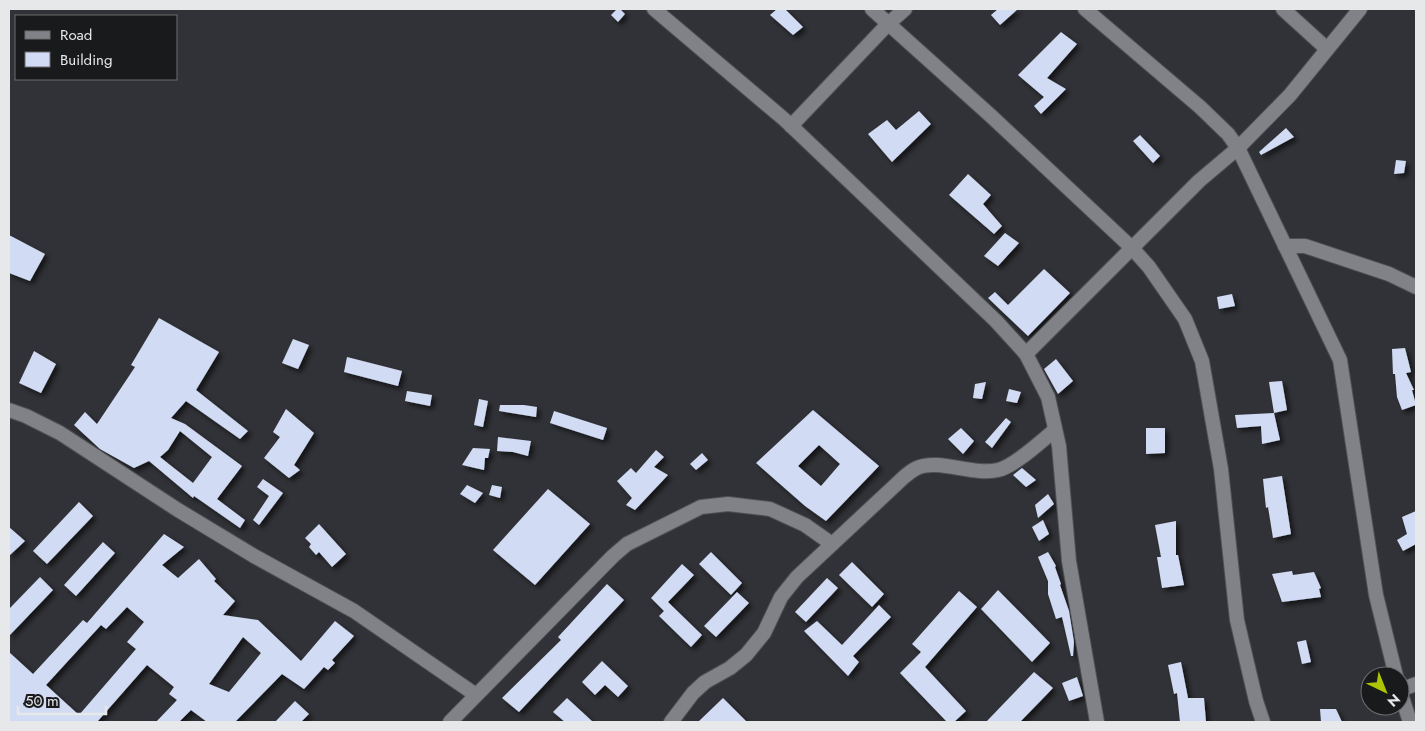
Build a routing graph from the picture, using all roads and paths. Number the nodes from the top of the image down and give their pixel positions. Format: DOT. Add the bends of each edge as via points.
graph roads {
  1 [pos="654,9"];
  2 [pos="872,9"];
  3 [pos="905,9"];
  4 [pos="1085,9"];
  5 [pos="1283,9"];
  6 [pos="1360,9"];
  7 [pos="888,24"];
  8 [pos="1326,49"];
  9 [pos="791,126"];
  10 [pos="1238,148"];
  11 [pos="1285,246"];
  12 [pos="1132,248"];
  13 [pos="1416,287"];
  14 [pos="1026,354"];
  15 [pos="9,410"];
  16 [pos="1055,430"];
  17 [pos="832,544"];
  18 [pos="1394,666"];
  19 [pos="476,695"];
  20 [pos="456,721"];
  21 [pos="671,722"];
  22 [pos="1097,722"];
  23 [pos="1263,722"];
  1 -- 9 [label="street"];
  2 -- 7 [label="street"];
  3 -- 7 [label="street"];
  4 -- 10 [label="street" via="1200,107"];
  5 -- 8 [label="street"];
  6 -- 8 [label="street"];
  7 -- 9 [label="street"];
  7 -- 12 [label="street"];
  8 -- 10 [label="street" via="1290,95"];
  9 -- 14 [label="street" via="996,321"];
  10 -- 11 [label="street"];
  10 -- 12 [label="street" via="1199,181"];
  11 -- 13 [label="street" via="1305,246 1390,274"];
  11 -- 18 [label="street" via="1340,360 1376,595"];
  12 -- 14 [label="street"];
  12 -- 23 [label="street" via="1150,267 1185,319 1202,361 1221,469 1237,620"];
  14 -- 16 [label="street" via="1048,397"];
  15 -- 19 [label="street" via="60,432 178,510 354,611"];
  16 -- 17 [label="street" via="999,470 918,467 904,476"];
  16 -- 22 [label="street" via="1069,561"];
  17 -- 19 [label="street" via="805,525 770,509 728,504 702,507 627,544"];
  17 -- 21 [label="street" via="781,597 764,633 746,655 705,682"];
  19 -- 20 [label="street"];
}
